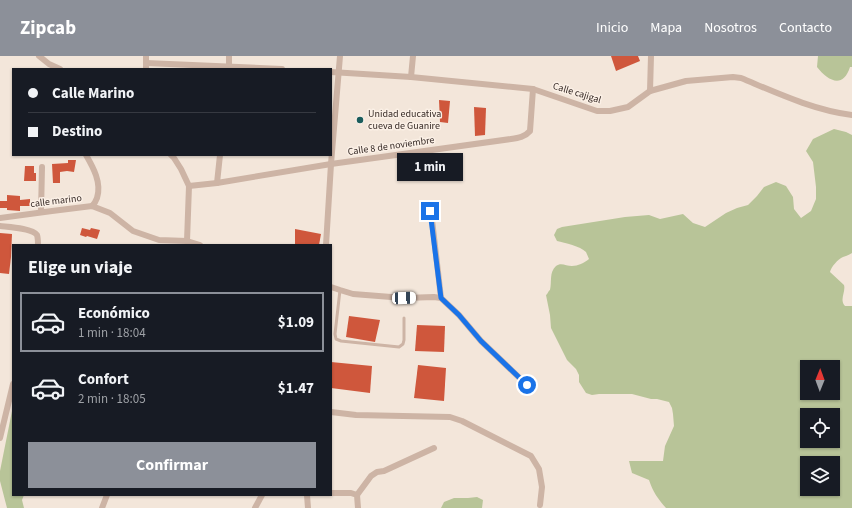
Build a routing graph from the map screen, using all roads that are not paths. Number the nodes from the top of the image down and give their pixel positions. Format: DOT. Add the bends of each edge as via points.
graph roads {
  1 [pos="39,56"];
  2 [pos="146,56"];
  3 [pos="229,56"];
  4 [pos="340,56"];
  5 [pos="413,56"];
  6 [pos="651,56"];
  7 [pos="146,66"];
  8 [pos="58,68"];
  9 [pos="229,68"];
  10 [pos="332,72"];
  11 [pos="339,72"];
  12 [pos="411,77"];
  13 [pos="533,90"];
  14 [pos="650,91"];
  15 [pos="852,115"];
  16 [pos="332,152"];
  17 [pos="87,156"];
  18 [pos="172,156"];
  19 [pos="220,156"];
  20 [pos="332,156"];
  21 [pos="331,164"];
  22 [pos="42,167"];
  23 [pos="218,183"];
  24 [pos="189,186"];
  25 [pos="92,206"];
  26 [pos="430,211"];
  27 [pos="41,212"];
  28 [pos="0,218"];
  29 [pos="0,226"];
  30 [pos="187,241"];
  31 [pos="38,244"];
  32 [pos="197,244"];
  33 [pos="326,244"];
  34 [pos="332,287"];
  35 [pos="340,290"];
  36 [pos="441,298"];
  37 [pos="404,318"];
  38 [pos="527,385"];
  39 [pos="12,388"];
  40 [pos="332,412"];
  41 [pos="0,438"];
  42 [pos="434,448"];
  43 [pos="332,493"];
  44 [pos="357,495"];
  45 [pos="107,496"];
  46 [pos="261,496"];
  47 [pos="307,496"];
  48 [pos="540,505"];
  49 [pos="102,508"];
  50 [pos="255,508"];
  51 [pos="308,508"];
  52 [pos="358,508"];
  1 -- 8 [label="street"];
  2 -- 7 [label="street"];
  3 -- 9 [label="street"];
  4 -- 11 [label="street"];
  5 -- 12 [label="street"];
  6 -- 14 [label="street"];
  7 -- 9 [label="street"];
  10 -- 11 [label="street, Calle cajigal"];
  11 -- 12 [label="street, Calle cajigal"];
  11 -- 16 [label="street"];
  12 -- 13 [label="street, Calle cajigal"];
  13 -- 14 [label="street, Calle cajigal" via="597,111 628,107"];
  13 -- 21 [label="street, Calle 8 de noviembre" via="530,131 522,137"];
  14 -- 15 [label="street, Calle cajigal" via="686,81 733,77 791,99 836,113"];
  17 -- 25 [label="street" via="97,178 98,187 97,197"];
  18 -- 24 [label="street"];
  19 -- 23 [label="street"];
  20 -- 21 [label="street"];
  21 -- 23 [label="street, Calle 8 de noviembre"];
  21 -- 33 [label="street"];
  22 -- 27 [label="street"];
  23 -- 24 [label="street, Calle 8 de noviembre"];
  24 -- 30 [label="street"];
  25 -- 27 [label="street, calle marino"];
  25 -- 30 [label="street, calle marino" via="110,213 133,232 159,240"];
  26 -- 36 [label="street"];
  27 -- 28 [label="street, calle marino"];
  29 -- 31 [label="street" via="34,232"];
  30 -- 32 [label="street, calle marino"];
  34 -- 35 [label="street"];
  35 -- 36 [label="street" via="353,294"];
  35 -- 37 [label="lane" via="336,339 399,347 404,340"];
  36 -- 38 [label="street"];
  39 -- 41 [label="street"];
  40 -- 48 [label="street" via="356,415 450,416 462,421 531,456 539,469 542,487"];
  42 -- 44 [label="street" via="371,476"];
  43 -- 44 [label="street"];
  44 -- 52 [label="street"];
  45 -- 49 [label="street"];
  46 -- 50 [label="street"];
  47 -- 51 [label="street"];
}
